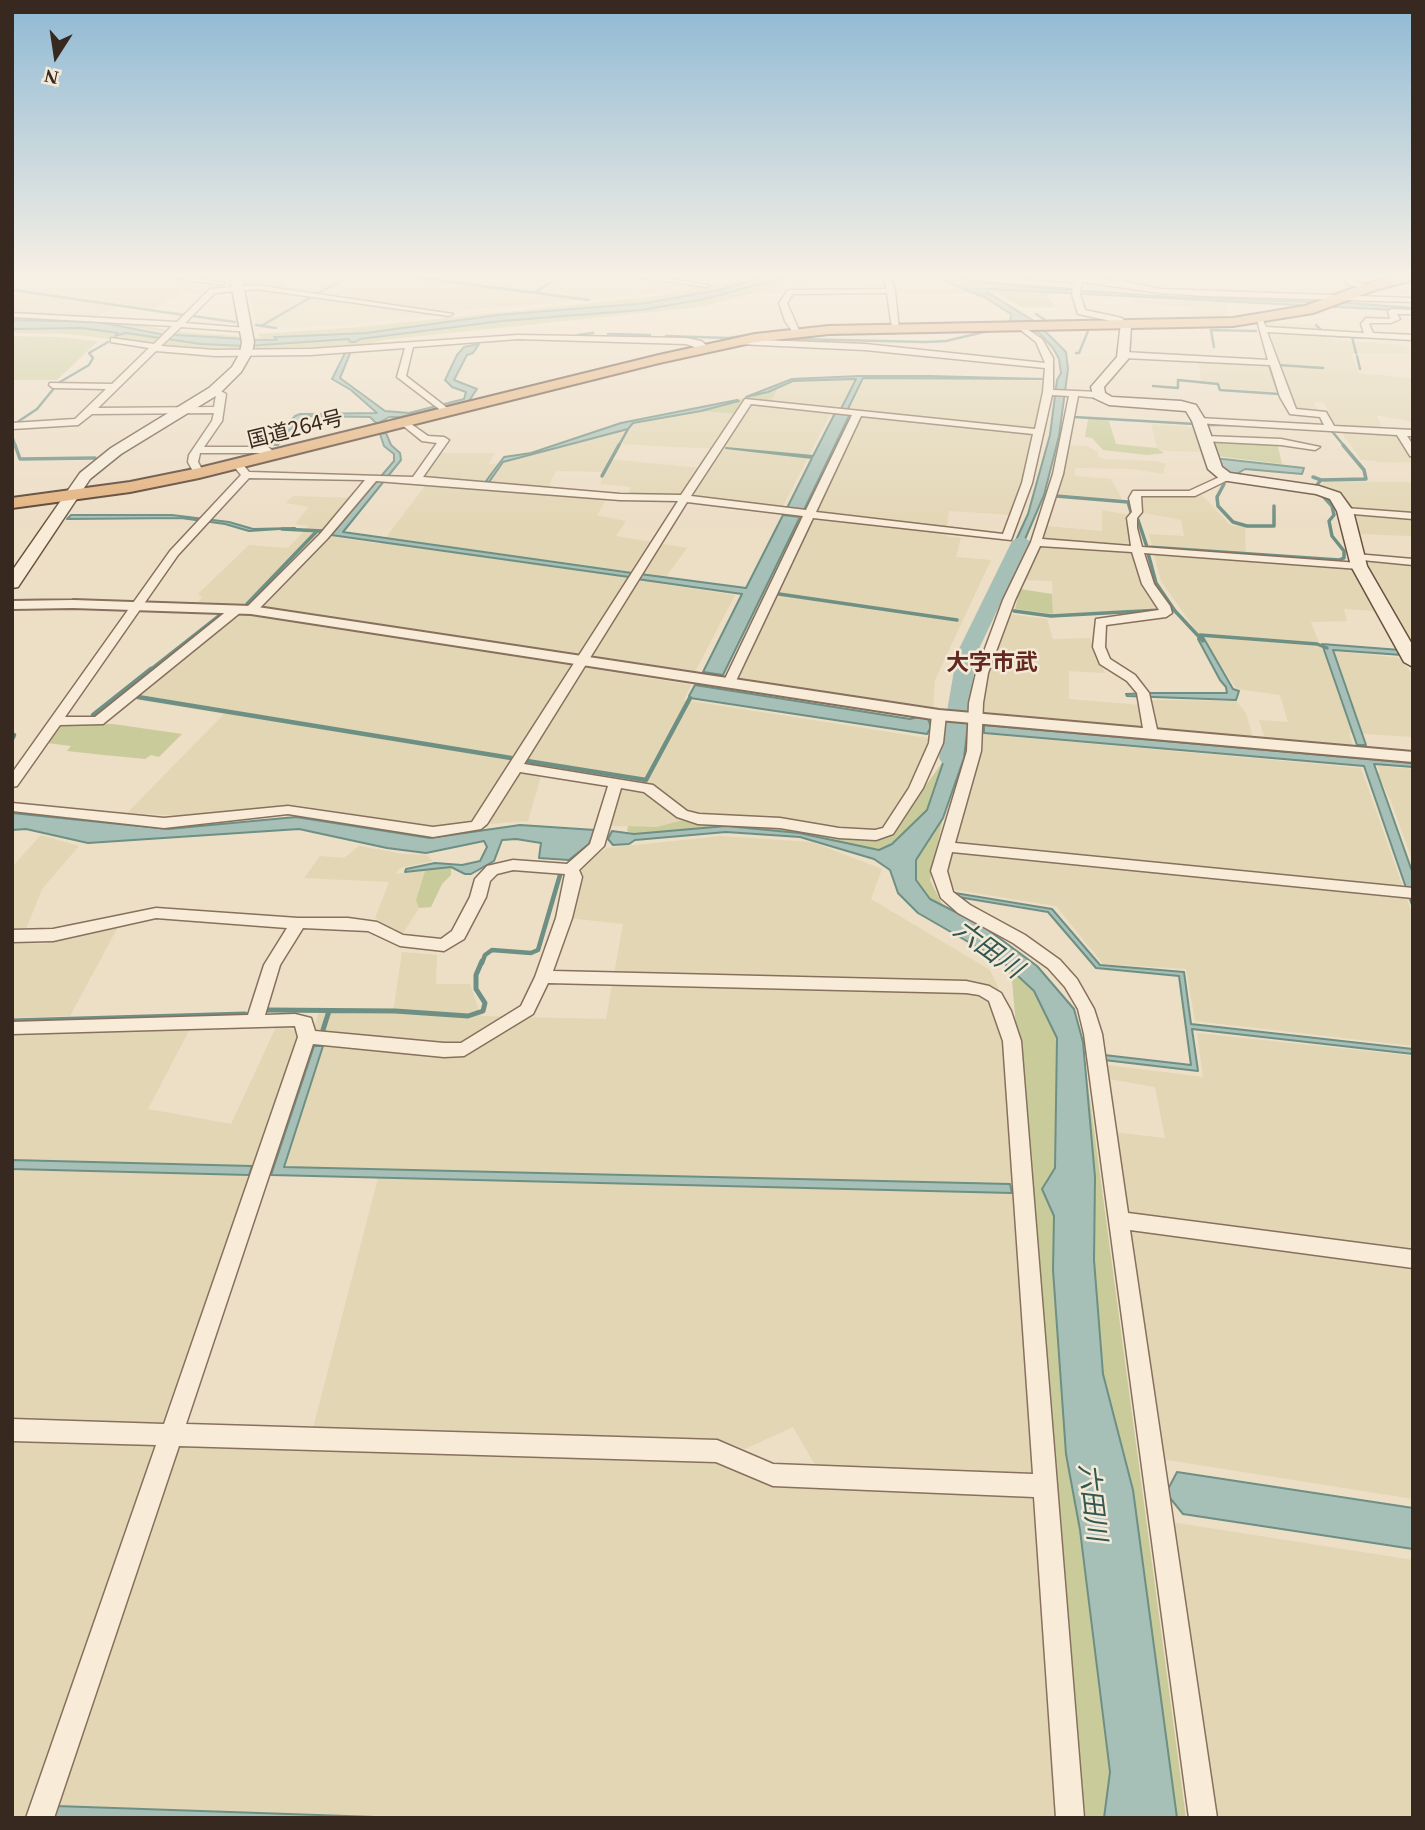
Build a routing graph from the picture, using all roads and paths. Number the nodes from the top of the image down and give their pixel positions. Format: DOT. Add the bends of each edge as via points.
graph roads {
  1 [pos="144,358"];
  2 [pos="243,358"];
  3 [pos="406,358"];
  4 [pos="660,358"];
  5 [pos="976,358"];
  6 [pos="1049,358"];
  7 [pos="1121,358"];
  8 [pos="1188,358"];
  9 [pos="1272,358"];
  10 [pos="1274,363"];
  11 [pos="1050,366"];
  12 [pos="53,386"];
  13 [pos="112,387"];
  14 [pos="214,391"];
  15 [pos="1048,392"];
  16 [pos="1074,394"];
  17 [pos="1099,396"];
  18 [pos="443,408"];
  19 [pos="218,410"];
  20 [pos="89,411"];
  21 [pos="182,411"];
  22 [pos="858,413"];
  23 [pos="1199,421"];
  24 [pos="404,422"];
  25 [pos="12,426"];
  26 [pos="1330,427"];
  27 [pos="1039,432"];
  28 [pos="1400,432"];
  29 [pos="1413,433"];
  30 [pos="1205,439"];
  31 [pos="1315,447"];
  32 [pos="198,450"];
  33 [pos="1413,454"];
  34 [pos="273,456"];
  35 [pos="241,470"];
  36 [pos="199,473"];
  37 [pos="1226,477"];
  38 [pos="380,478"];
  39 [pos="416,480"];
  40 [pos="70,496"];
  41 [pos="684,499"];
  42 [pos="12,503"];
  43 [pos="1345,511"];
  44 [pos="810,515"];
  45 [pos="1413,516"];
  46 [pos="1036,542"];
  47 [pos="1137,550"];
  48 [pos="1357,562"];
  49 [pos="1413,562"];
  50 [pos="12,583"];
  51 [pos="12,605"];
  52 [pos="136,607"];
  53 [pos="244,610"];
  54 [pos="581,662"];
  55 [pos="1413,663"];
  56 [pos="729,683"];
  57 [pos="939,715"];
  58 [pos="978,719"];
  59 [pos="55,721"];
  60 [pos="1151,734"];
  61 [pos="1413,757"];
  62 [pos="514,767"];
  63 [pos="616,782"];
  64 [pos="12,783"];
  65 [pos="12,807"];
  66 [pos="945,847"];
  67 [pos="571,869"];
  68 [pos="1409,893"];
  69 [pos="298,923"];
  70 [pos="12,936"];
  71 [pos="543,977"];
  72 [pos="255,1019"];
  73 [pos="12,1028"];
  74 [pos="307,1037"];
  75 [pos="1118,1220"];
  76 [pos="1413,1259"];
  77 [pos="12,1430"];
  78 [pos="171,1435"];
  79 [pos="1045,1486"];
  80 [pos="40,1818"];
  81 [pos="1070,1818"];
  82 [pos="1203,1818"];
  1 -- 13 [label="street"];
  2 -- 14 [label="main road"];
  3 -- 18 [label="street" via="401,377"];
  4 -- 18 [label="highway, 国道264号"];
  5 -- 11 [label="street"];
  6 -- 11 [label="street"];
  7 -- 17 [label="main road" via="1097,387"];
  8 -- 10 [label="street"];
  9 -- 10 [label="street"];
  10 -- 26 [label="street" via="1293,412 1323,415"];
  11 -- 15 [label="street"];
  12 -- 13 [label="street"];
  13 -- 20 [label="street"];
  14 -- 19 [label="street" via="220,394"];
  14 -- 21 [label="main road"];
  15 -- 16 [label="street"];
  15 -- 27 [label="street"];
  16 -- 17 [label="street"];
  16 -- 46 [label="street" via="1058,474"];
  17 -- 23 [label="main road" via="1109,401 1188,406"];
  18 -- 24 [label="highway, 国道264号"];
  19 -- 21 [label="street"];
  19 -- 32 [label="street"];
  20 -- 21 [label="street"];
  20 -- 25 [label="street" via="76,422"];
  21 -- 40 [label="main road" via="116,451"];
  22 -- 27 [label="street"];
  22 -- 41 [label="street" via="748,401"];
  22 -- 44 [label="street"];
  23 -- 26 [label="street"];
  23 -- 30 [label="main road"];
  24 -- 34 [label="highway, 国道264号"];
  24 -- 39 [label="street" via="425,439 444,440"];
  26 -- 28 [label="street"];
  27 -- 44 [label="street" via="1007,538"];
  28 -- 29 [label="street"];
  28 -- 33 [label="street"];
  30 -- 31 [label="street"];
  30 -- 37 [label="main road" via="1215,469"];
  32 -- 34 [label="street" via="268,450"];
  32 -- 36 [label="street" via="193,462"];
  34 -- 35 [label="highway, 国道264号"];
  35 -- 36 [label="highway, 国道264号"];
  35 -- 38 [label="street"];
  35 -- 52 [label="street"];
  36 -- 40 [label="highway, 国道264号"];
  37 -- 43 [label="main road" via="1328,492"];
  37 -- 47 [label="street" via="1191,494 1137,493 1137,512 1132,518"];
  38 -- 39 [label="street"];
  38 -- 53 [label="street"];
  39 -- 41 [label="street" via="620,498"];
  40 -- 42 [label="highway, 国道264号"];
  40 -- 50 [label="main road"];
  41 -- 44 [label="street"];
  41 -- 54 [label="street"];
  43 -- 45 [label="street"];
  43 -- 48 [label="main road"];
  44 -- 56 [label="street"];
  46 -- 47 [label="street"];
  46 -- 58 [label="street" via="982,673"];
  47 -- 48 [label="street"];
  47 -- 60 [label="street" via="1148,584 1166,613 1100,622 1099,648 1104,661 1131,678 1144,695"];
  48 -- 49 [label="street"];
  48 -- 55 [label="main road"];
  51 -- 52 [label="street"];
  52 -- 53 [label="street"];
  52 -- 59 [label="street"];
  53 -- 54 [label="street"];
  53 -- 59 [label="street" via="98,721"];
  54 -- 56 [label="street"];
  54 -- 62 [label="street"];
  56 -- 57 [label="street"];
  57 -- 58 [label="street"];
  57 -- 63 [label="street" via="936,743 916,788 888,831 876,835 698,819 682,814 648,789"];
  58 -- 60 [label="street"];
  58 -- 66 [label="street" via="974,751"];
  59 -- 64 [label="street"];
  60 -- 61 [label="street"];
  62 -- 63 [label="street"];
  62 -- 65 [label="street" via="482,821 442,832 299,811 164,823"];
  63 -- 67 [label="street" via="597,846"];
  66 -- 68 [label="street"];
  66 -- 75 [label="street" via="939,871 946,894 1054,964 1086,1009"];
  67 -- 69 [label="street" via="513,865 492,870 483,878 458,935 444,945 400,940 371,926"];
  67 -- 71 [label="street" via="564,918"];
  69 -- 70 [label="street" via="156,913 53,936"];
  69 -- 72 [label="street" via="272,965"];
  71 -- 74 [label="street" via="527,1010 464,1048"];
  71 -- 79 [label="street" via="966,987 995,998 1012,1041"];
  72 -- 73 [label="street"];
  72 -- 74 [label="street" via="305,1022"];
  74 -- 78 [label="street"];
  75 -- 76 [label="street"];
  75 -- 82 [label="street"];
  77 -- 78 [label="street"];
  78 -- 79 [label="street" via="717,1451 773,1475"];
  78 -- 80 [label="street"];
  79 -- 81 [label="street"];
}
